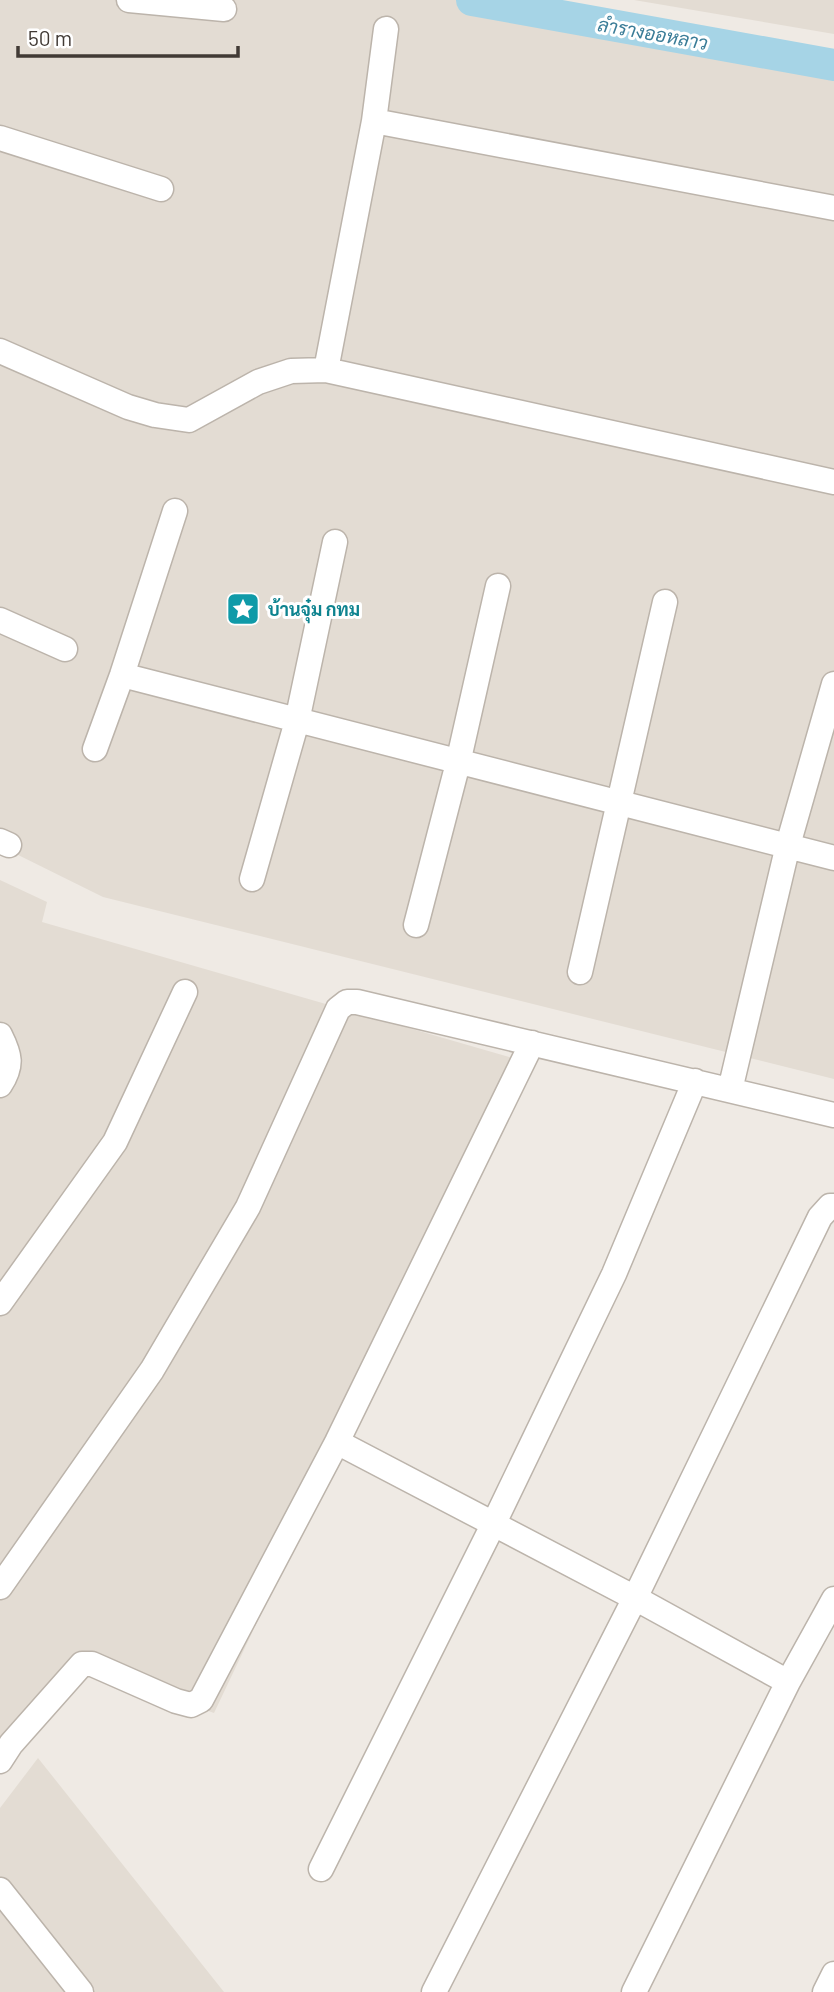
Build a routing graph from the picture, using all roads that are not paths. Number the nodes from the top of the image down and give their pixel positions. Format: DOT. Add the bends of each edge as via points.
graph roads {
  1 [pos="129,0"];
  2 [pos="224,9"];
  3 [pos="386,29"];
  4 [pos="374,121"];
  5 [pos="0,138"];
  6 [pos="161,189"];
  7 [pos="834,208"];
  8 [pos="0,351"];
  9 [pos="326,370"];
  10 [pos="834,482"];
  11 [pos="175,511"];
  12 [pos="335,542"];
  13 [pos="498,586"];
  14 [pos="665,602"];
  15 [pos="0,620"];
  16 [pos="65,649"];
  17 [pos="122,675"];
  18 [pos="834,684"];
  19 [pos="297,721"];
  20 [pos="94,749"];
  21 [pos="458,763"];
  22 [pos="619,802"];
  23 [pos="788,845"];
  24 [pos="834,858"];
  25 [pos="252,878"];
  26 [pos="416,925"];
  27 [pos="580,972"];
  28 [pos="185,992"];
  29 [pos="0,1035"];
  30 [pos="532,1043"];
  31 [pos="695,1081"];
  32 [pos="0,1085"];
  33 [pos="730,1090"];
  34 [pos="834,1115"];
  35 [pos="834,1206"];
  36 [pos="0,1303"];
  37 [pos="337,1442"];
  38 [pos="493,1525"];
  39 [pos="0,1587"];
  40 [pos="635,1598"];
  41 [pos="834,1599"];
  42 [pos="788,1682"];
  43 [pos="0,1761"];
  44 [pos="321,1869"];
  45 [pos="0,1891"];
  46 [pos="834,1974"];
  47 [pos="81,1992"];
  48 [pos="434,1992"];
  49 [pos="634,1992"];
  50 [pos="825,1992"];
  1 -- 2 [label="street"];
  3 -- 4 [label="street"];
  4 -- 7 [label="street"];
  4 -- 9 [label="street"];
  5 -- 6 [label="street"];
  8 -- 9 [label="street" via="128,407 189,420 258,382 291,371"];
  9 -- 10 [label="street"];
  11 -- 17 [label="street"];
  12 -- 19 [label="street"];
  13 -- 21 [label="street"];
  14 -- 22 [label="street"];
  15 -- 16 [label="street"];
  17 -- 19 [label="street"];
  17 -- 20 [label="street"];
  18 -- 23 [label="street"];
  19 -- 21 [label="street"];
  19 -- 25 [label="street"];
  21 -- 22 [label="street"];
  21 -- 26 [label="street"];
  22 -- 23 [label="street"];
  22 -- 27 [label="street"];
  23 -- 24 [label="street"];
  23 -- 33 [label="street"];
  28 -- 36 [label="street" via="115,1142"];
  29 -- 32 [label="street" via="10,1054"];
  30 -- 31 [label="street"];
  30 -- 37 [label="street"];
  30 -- 39 [label="street" via="357,1002 338,1009 241,1219 152,1370"];
  31 -- 33 [label="street"];
  31 -- 38 [label="street" via="614,1274"];
  33 -- 34 [label="street"];
  35 -- 40 [label="street" via="820,1217"];
  37 -- 38 [label="street"];
  37 -- 43 [label="street" via="201,1700 191,1705 176,1701 92,1664 82,1664"];
  38 -- 40 [label="street"];
  38 -- 44 [label="street"];
  40 -- 42 [label="street"];
  40 -- 48 [label="street"];
  41 -- 42 [label="street"];
  42 -- 49 [label="street"];
  45 -- 47 [label="street"];
  46 -- 50 [label="street"];
}
